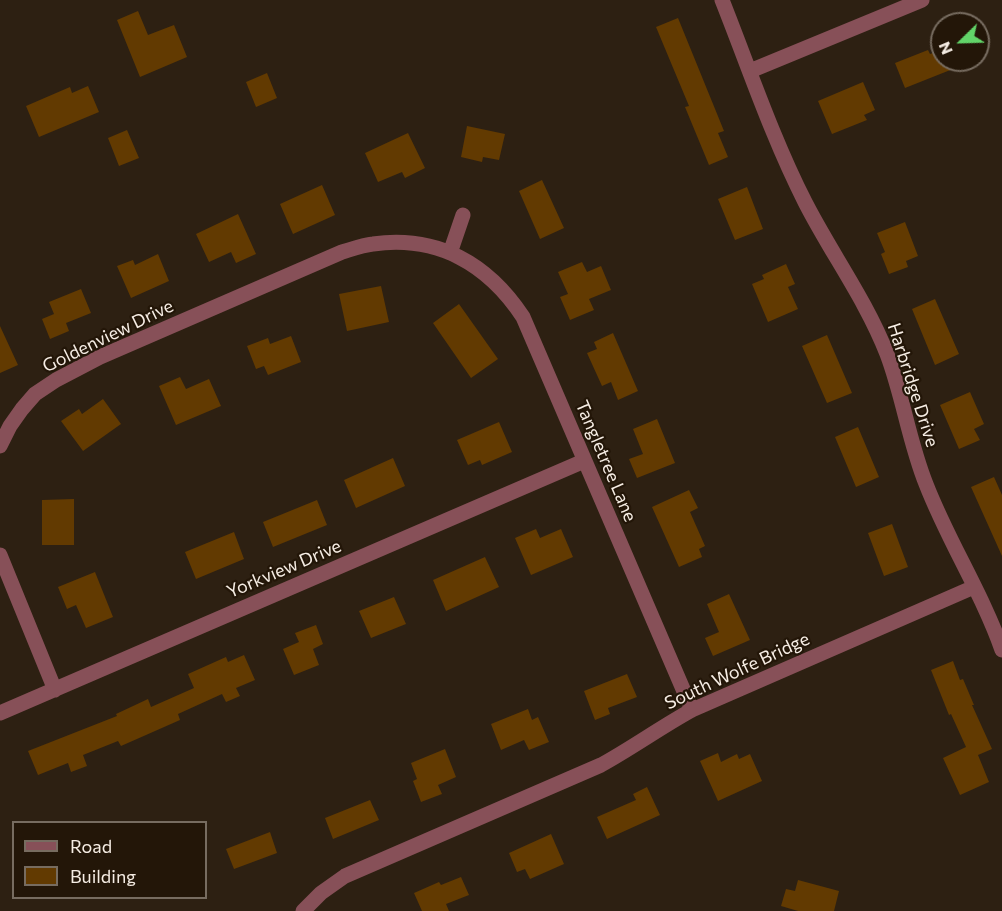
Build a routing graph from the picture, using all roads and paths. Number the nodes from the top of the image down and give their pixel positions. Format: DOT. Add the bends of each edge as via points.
graph roads {
  1 [pos="722,0"];
  2 [pos="922,0"];
  3 [pos="750,71"];
  4 [pos="463,215"];
  5 [pos="450,253"];
  6 [pos="257,289"];
  7 [pos="0,446"];
  8 [pos="584,460"];
  9 [pos="0,555"];
  10 [pos="974,587"];
  11 [pos="1002,650"];
  12 [pos="55,690"];
  13 [pos="692,710"];
  14 [pos="0,713"];
  15 [pos="303,911"];
  1 -- 3 [label="street, Harbridge Drive"];
  2 -- 3 [label="street"];
  3 -- 10 [label="street, Harbridge Drive" via="805,203 883,346 926,484"];
  4 -- 5 [label="street"];
  5 -- 6 [label="street, Tangletree Lane" via="430,246 370,244"];
  5 -- 8 [label="street, Tangletree Lane" via="483,272 504,291 523,317"];
  6 -- 7 [label="street, Goldenview Drive" via="56,380 22,409"];
  8 -- 12 [label="street, Yorkview Drive"];
  8 -- 13 [label="street, Tangletree Lane"];
  9 -- 12 [label="street"];
  10 -- 11 [label="street, Harbridge Drive"];
  10 -- 13 [label="street, South Wolfe Bridge"];
  12 -- 14 [label="street, Yorkview Drive"];
  13 -- 15 [label="street, South Wolfe Bridge" via="601,765 345,876"];
}
